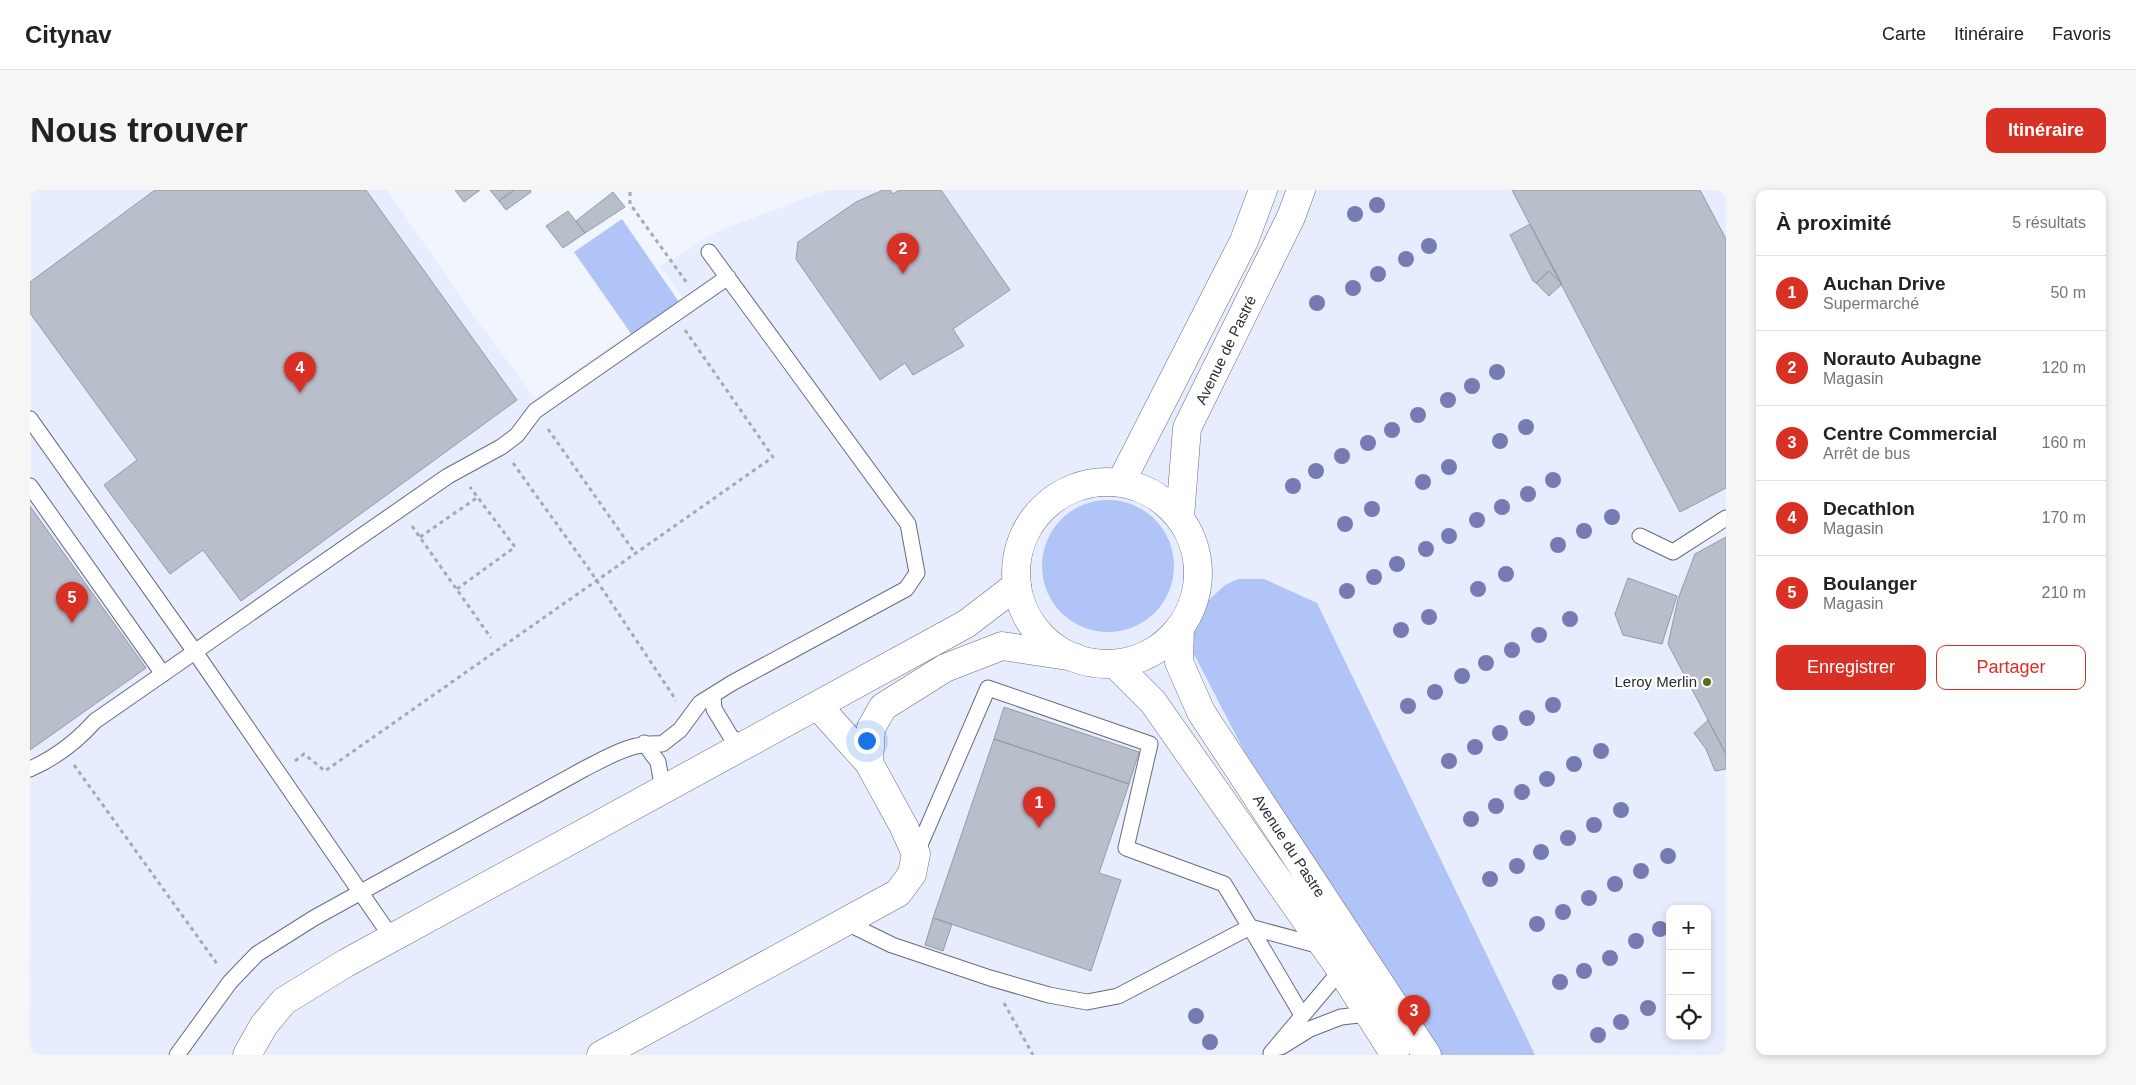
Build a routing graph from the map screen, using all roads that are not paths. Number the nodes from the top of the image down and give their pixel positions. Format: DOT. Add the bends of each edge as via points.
graph roads {
  1 [pos="1263,190"];
  2 [pos="1301,190"];
  3 [pos="709,252"];
  4 [pos="728,277"];
  5 [pos="30,419"];
  6 [pos="1121,482"];
  7 [pos="30,486"];
  8 [pos="1180,518"];
  9 [pos="1726,518"];
  10 [pos="1640,536"];
  11 [pos="1017,585"];
  12 [pos="1180,627"];
  13 [pos="195,652"];
  14 [pos="1074,658"];
  15 [pos="1115,664"];
  16 [pos="163,674"];
  17 [pos="713,695"];
  18 [pos="818,706"];
  19 [pos="644,742"];
  20 [pos="746,745"];
  21 [pos="869,763"];
  22 [pos="30,769"];
  23 [pos="663,790"];
  24 [pos="916,854"];
  25 [pos="361,892"];
  26 [pos="845,922"];
  27 [pos="1250,927"];
  28 [pos="392,938"];
  29 [pos="1324,947"];
  30 [pos="1340,970"];
  31 [pos="1368,1014"];
  32 [pos="1302,1015"];
  33 [pos="177,1055"];
  34 [pos="247,1055"];
  35 [pos="601,1055"];
  36 [pos="1395,1055"];
  37 [pos="1427,1055"];
  1 -- 6 [label="street" via="1244,241"];
  2 -- 8 [label="street, Avenue de Pastré" via="1291,217 1187,428"];
  3 -- 4 [label="lane"];
  4 -- 13 [label="lane" via="535,411 517,435 501,448 458,470"];
  4 -- 17 [label="lane" via="908,524 916,573 906,589"];
  5 -- 13 [label="lane"];
  6 -- 8 [label="street" via="1161,499"];
  6 -- 11 [label="street" via="1087,484 1054,499 1041,510 1023,540 1017,559"];
  7 -- 16 [label="lane"];
  8 -- 12 [label="street" via="1197,550 1199,576 1192,605"];
  9 -- 10 [label="lane" via="1674,552"];
  11 -- 14 [label="street" via="1036,631"];
  11 -- 18 [label="street" via="966,624"];
  12 -- 15 [label="street" via="1158,648"];
  12 -- 37 [label="street, Avenue du Pastre" via="1179,662 1201,712"];
  13 -- 16 [label="lane"];
  13 -- 25 [label="lane"];
  14 -- 15 [label="street"];
  14 -- 21 [label="street" via="1002,646 945,668 883,707 871,728"];
  15 -- 29 [label="street, Avenue du Pastre" via="1153,702"];
  16 -- 22 [label="lane" via="95,721 80,738"];
  17 -- 19 [label="lane" via="700,703 680,730 662,744"];
  17 -- 20 [label="lane" via="714,709 731,737"];
  18 -- 20 [label="street"];
  18 -- 21 [label="street"];
  19 -- 23 [label="lane" via="658,762"];
  19 -- 25 [label="lane" via="584,769"];
  20 -- 23 [label="street"];
  21 -- 24 [label="street"];
  23 -- 28 [label="street"];
  24 -- 26 [label="street" via="912,874 898,893"];
  24 -- 27 [label="lane" via="988,688 1150,744 1126,848 1224,884"];
  25 -- 28 [label="lane"];
  25 -- 33 [label="lane" via="257,954 230,982"];
  26 -- 27 [label="lane" via="892,945 990,978 1087,1002 1118,996"];
  26 -- 35 [label="street"];
  27 -- 29 [label="lane"];
  27 -- 32 [label="lane"];
  28 -- 34 [label="street" via="284,1001 264,1025"];
  29 -- 30 [label="street, Avenue du Pastre"];
  30 -- 31 [label="street, Avenue du Pastre"];
  30 -- 32 [label="lane"];
  31 -- 32 [label="lane" via="1341,1017 1310,1029 1271,1053"];
  31 -- 36 [label="street, Avenue du Pastre"];
}
